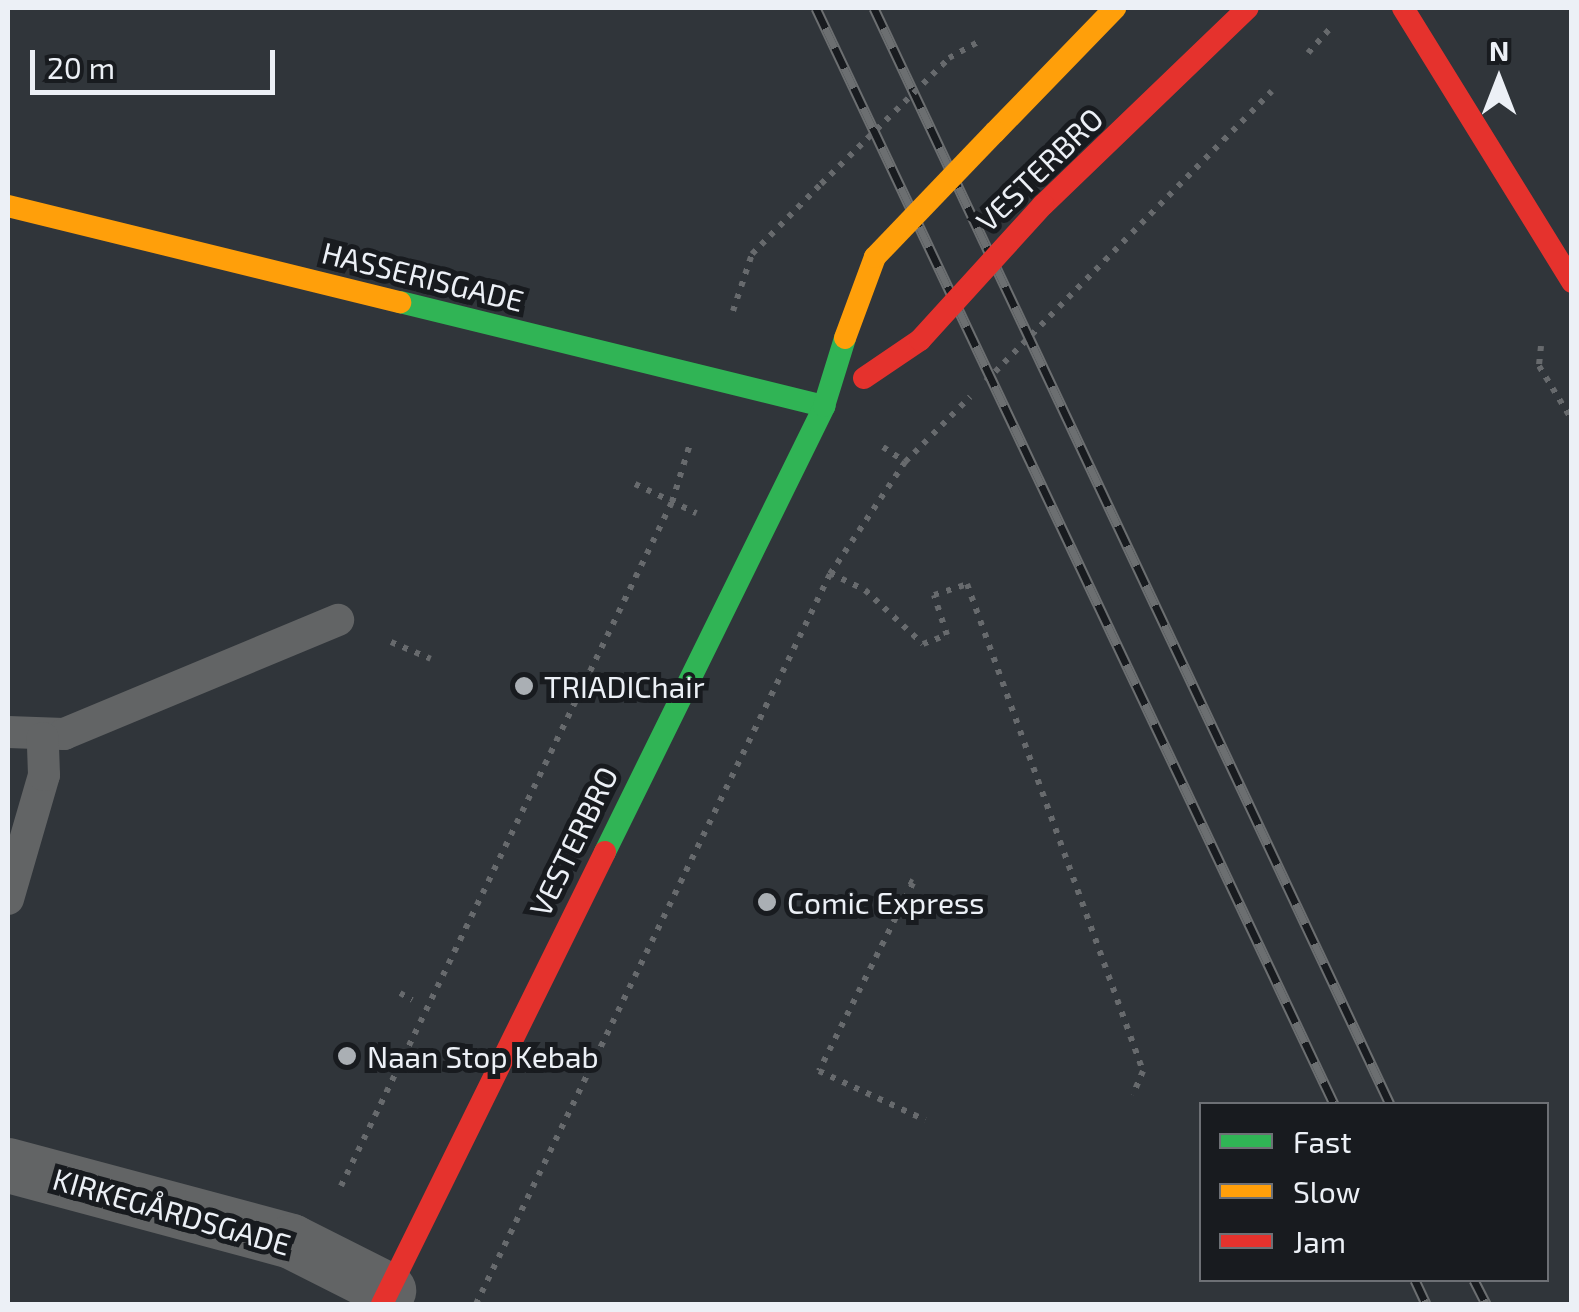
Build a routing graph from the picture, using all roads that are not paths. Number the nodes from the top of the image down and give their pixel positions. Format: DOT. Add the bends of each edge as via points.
graph roads {
  1 [pos="1115,8"];
  2 [pos="1248,8"];
  3 [pos="1403,8"];
  4 [pos="8,206"];
  5 [pos="1572,282"];
  6 [pos="824,406"];
  7 [pos="338,620"];
  8 [pos="8,732"];
  9 [pos="43,738"];
  10 [pos="8,898"];
  11 [pos="8,1165"];
  12 [pos="385,1297"];
  1 -- 6 [label="main road, VESTERBRO, bridge" via="875,257"];
  2 -- 6 [label="main road, VESTERBRO, bridge" via="1043,205 920,340"];
  3 -- 5 [label="main road"];
  4 -- 6 [label="main road, HASSERISGADE"];
  6 -- 12 [label="main road, VESTERBRO"];
  7 -- 9 [label="lane"];
  8 -- 9 [label="lane"];
  9 -- 10 [label="lane" via="44,775"];
  11 -- 12 [label="street, KIRKEGÅRDSGADE" via="291,1241"];
}
